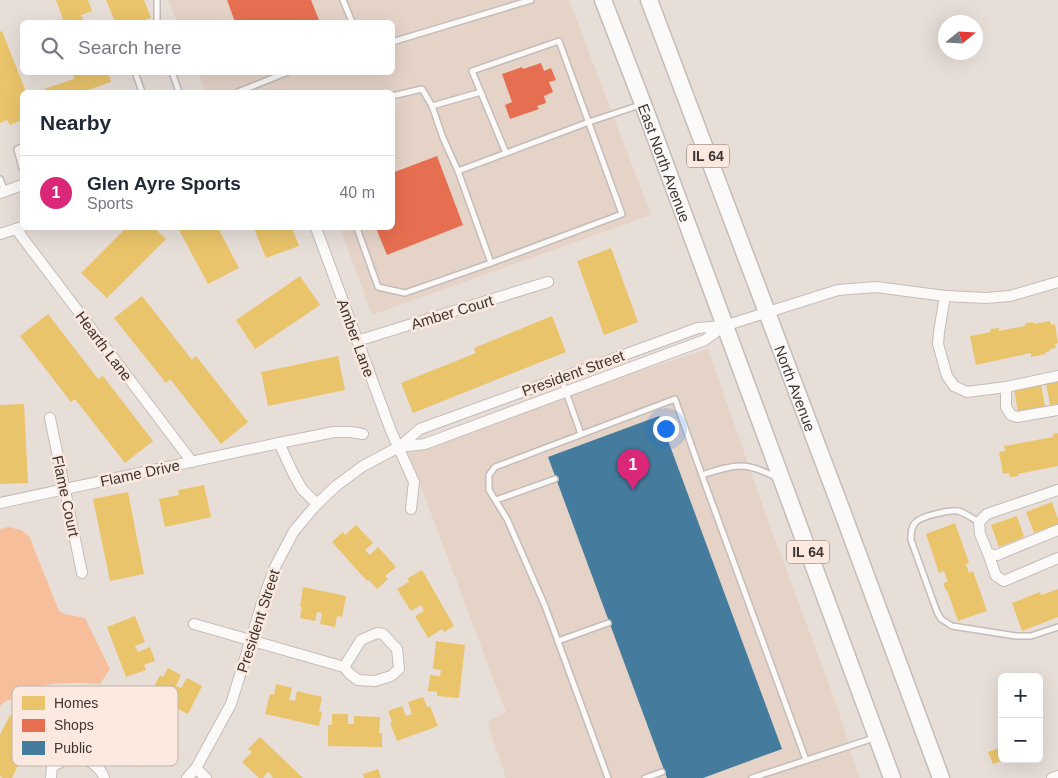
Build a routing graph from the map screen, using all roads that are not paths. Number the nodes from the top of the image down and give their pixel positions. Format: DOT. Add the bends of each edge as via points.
graph roads {
  1 [pos="157,0"];
  2 [pos="343,0"];
  3 [pos="531,0"];
  4 [pos="603,0"];
  5 [pos="649,0"];
  6 [pos="157,20"];
  7 [pos="351,20"];
  8 [pos="395,41"];
  9 [pos="136,75"];
  10 [pos="173,75"];
  11 [pos="280,75"];
  12 [pos="141,90"];
  13 [pos="178,90"];
  14 [pos="243,90"];
  15 [pos="481,92"];
  16 [pos="395,95"];
  17 [pos="643,104"];
  18 [pos="432,106"];
  19 [pos="589,122"];
  20 [pos="20,148"];
  21 [pos="506,153"];
  22 [pos="20,160"];
  23 [pos="458,171"];
  24 [pos="0,178"];
  25 [pos="20,187"];
  26 [pos="2,192"];
  27 [pos="20,228"];
  28 [pos="21,230"];
  29 [pos="317,230"];
  30 [pos="358,230"];
  31 [pos="0,234"];
  32 [pos="491,263"];
  33 [pos="548,282"];
  34 [pos="1058,282"];
  35 [pos="945,296"];
  36 [pos="767,312"];
  37 [pos="724,326"];
  38 [pos="357,341"];
  39 [pos="1058,376"];
  40 [pos="561,378"];
  41 [pos="1006,386"];
  42 [pos="566,392"];
  43 [pos="1058,410"];
  44 [pos="50,418"];
  45 [pos="363,434"];
  46 [pos="581,434"];
  47 [pos="279,443"];
  48 [pos="399,447"];
  49 [pos="192,462"];
  50 [pos="702,475"];
  51 [pos="555,479"];
  52 [pos="782,481"];
  53 [pos="64,489"];
  54 [pos="1058,490"];
  55 [pos="496,500"];
  56 [pos="0,503"];
  57 [pos="317,504"];
  58 [pos="410,508"];
  59 [pos="979,522"];
  60 [pos="1058,530"];
  61 [pos="988,553"];
  62 [pos="1058,558"];
  63 [pos="82,573"];
  64 [pos="608,623"];
  65 [pos="194,624"];
  66 [pos="1058,627"];
  67 [pos="251,640"];
  68 [pos="558,641"];
  69 [pos="344,667"];
  70 [pos="876,737"];
  71 [pos="806,760"];
  72 [pos="54,766"];
  73 [pos="95,766"];
  74 [pos="196,768"];
  75 [pos="662,772"];
  76 [pos="1058,776"];
  77 [pos="51,778"];
  78 [pos="104,778"];
  79 [pos="187,778"];
  80 [pos="206,778"];
  81 [pos="608,778"];
  82 [pos="645,778"];
  83 [pos="752,778"];
  84 [pos="892,778"];
  85 [pos="940,778"];
  86 [pos="1052,778"];
  1 -- 6 [label="lane"];
  2 -- 7 [label="lane"];
  3 -- 8 [label="lane"];
  4 -- 17 [label="main road, East North Avenue / IL 64"];
  5 -- 36 [label="main road, North Avenue / IL 64"];
  9 -- 12 [label="lane"];
  10 -- 13 [label="lane"];
  11 -- 14 [label="lane"];
  15 -- 18 [label="lane"];
  15 -- 19 [label="lane" via="472,71 559,41"];
  15 -- 21 [label="lane"];
  16 -- 18 [label="lane" via="422,89"];
  17 -- 19 [label="lane"];
  17 -- 37 [label="main road, East North Avenue / IL 64"];
  18 -- 23 [label="lane"];
  19 -- 21 [label="lane"];
  19 -- 32 [label="lane" via="622,214"];
  20 -- 22 [label="lane" via="17,149"];
  21 -- 23 [label="lane"];
  23 -- 32 [label="lane"];
  24 -- 26 [label="lane"];
  25 -- 26 [label="street"];
  27 -- 31 [label="street"];
  28 -- 49 [label="street, Hearth Lane"];
  29 -- 38 [label="street, Amber Lane"];
  30 -- 32 [label="lane" via="378,287 405,294"];
  33 -- 38 [label="street, Amber Court"];
  34 -- 35 [label="street, President Street" via="1010,296"];
  35 -- 36 [label="street, President Street" via="858,287 830,292"];
  35 -- 41 [label="street" via="938,344 947,376 954,386 967,392"];
  36 -- 37 [label="street, President Street"];
  36 -- 85 [label="main road, North Avenue / IL 64"];
  37 -- 40 [label="street, President Street" via="698,328"];
  37 -- 42 [label="street, President Street" via="705,340"];
  37 -- 52 [label="main road, IL 64"];
  38 -- 48 [label="street, Amber Lane"];
  39 -- 41 [label="street"];
  40 -- 42 [label="lane"];
  40 -- 48 [label="street, President Street" via="420,429"];
  41 -- 43 [label="street" via="1006,408 1011,415 1017,417"];
  42 -- 46 [label="lane"];
  42 -- 48 [label="street, President Street" via="425,444"];
  44 -- 53 [label="street, Flame Court"];
  45 -- 47 [label="street, Flame Drive" via="334,432"];
  46 -- 50 [label="lane" via="675,399"];
  46 -- 55 [label="lane" via="495,467 489,476 489,490"];
  47 -- 49 [label="street, Flame Drive"];
  47 -- 57 [label="street" via="302,489"];
  48 -- 57 [label="street, President Street" via="363,466"];
  48 -- 58 [label="street, Amber Lane" via="414,482"];
  49 -- 53 [label="street, Flame Drive"];
  50 -- 52 [label="lane" via="743,465"];
  50 -- 71 [label="lane"];
  51 -- 55 [label="lane"];
  52 -- 70 [label="main road, IL 64"];
  53 -- 56 [label="street, Flame Drive"];
  53 -- 63 [label="street, Flame Court"];
  54 -- 59 [label="street" via="987,514"];
  55 -- 68 [label="lane"];
  57 -- 67 [label="street, President Street" via="294,531 275,567"];
  59 -- 61 [label="street"];
  59 -- 66 [label="lane" via="953,511 914,523 912,540 941,620 952,626 1016,636 1031,636"];
  60 -- 61 [label="street" via="997,555"];
  61 -- 62 [label="street" via="996,576 1004,581"];
  64 -- 68 [label="lane"];
  65 -- 67 [label="street"];
  67 -- 69 [label="street"];
  67 -- 74 [label="street, President Street" via="231,704"];
  68 -- 81 [label="lane"];
  69 -- 69 [label="street" via="361,640 377,633 383,634 397,649 399,669 391,676 375,681 358,680"];
  70 -- 71 [label="lane"];
  70 -- 84 [label="main road, IL 64"];
  71 -- 83 [label="lane"];
  72 -- 77 [label="street"];
  73 -- 78 [label="street"];
  74 -- 79 [label="street, President Street"];
  74 -- 80 [label="street"];
  75 -- 82 [label="lane"];
  76 -- 86 [label="street"];
}
